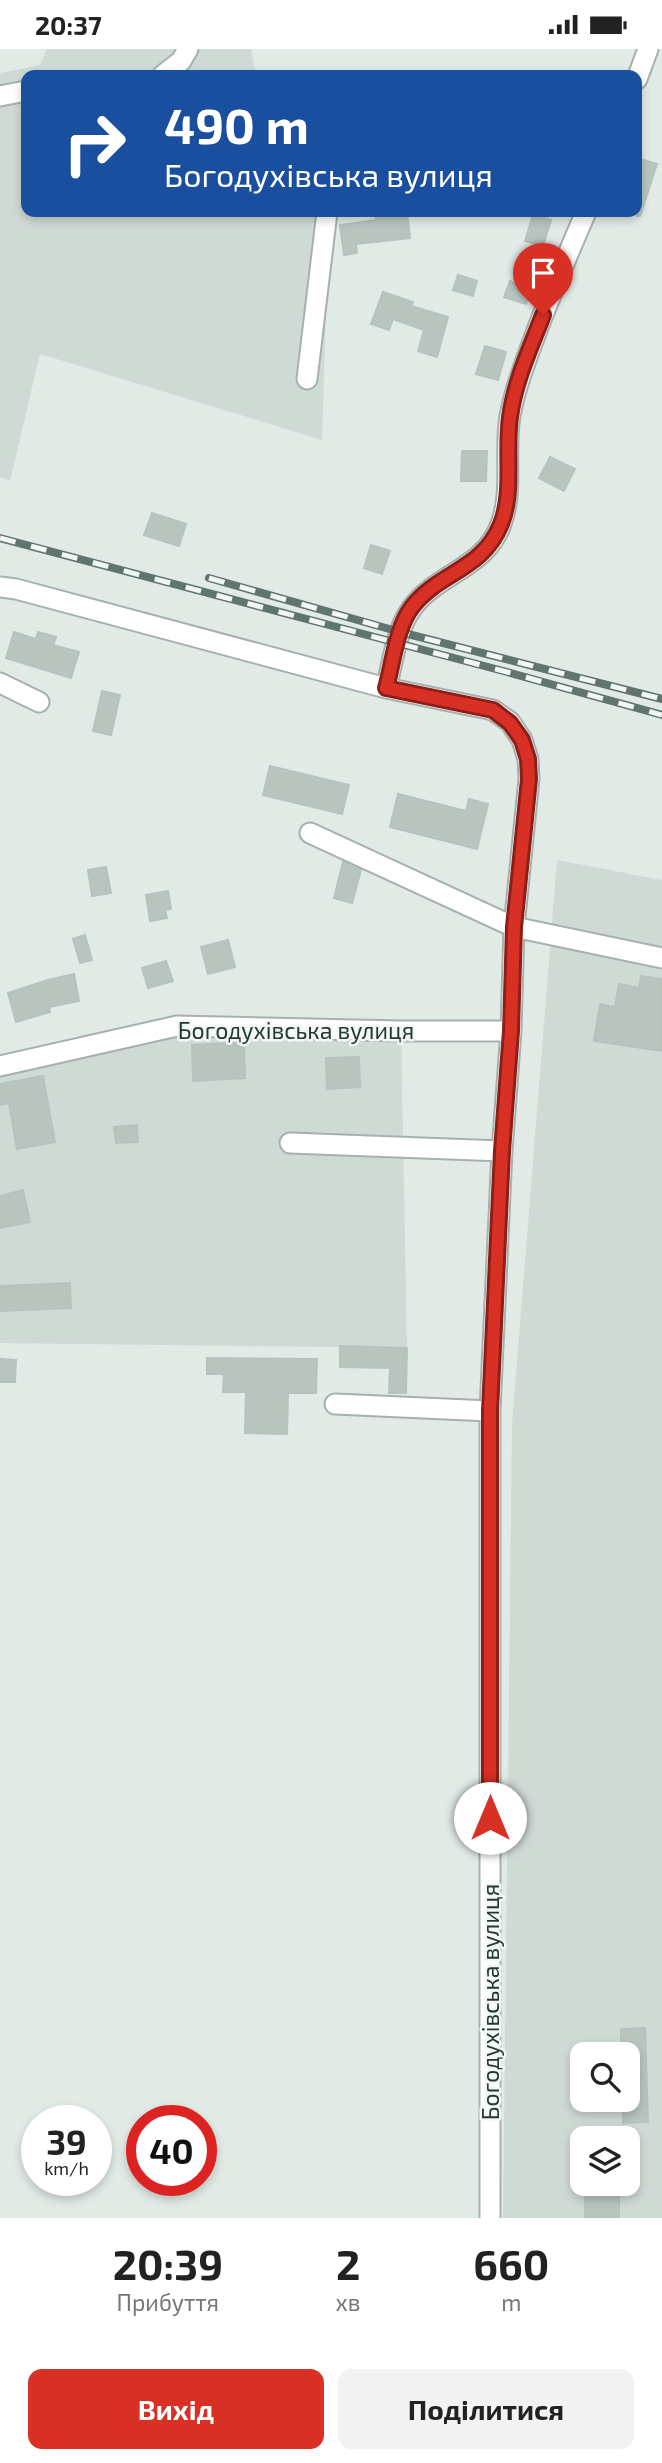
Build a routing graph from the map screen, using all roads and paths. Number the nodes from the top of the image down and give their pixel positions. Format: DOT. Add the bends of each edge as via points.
graph roads {
  1 [pos="188,49"];
  2 [pos="648,49"];
  3 [pos="169,70"];
  4 [pos="640,70"];
  5 [pos="21,91"];
  6 [pos="0,96"];
  7 [pos="326,217"];
  8 [pos="584,217"];
  9 [pos="307,379"];
  10 [pos="0,587"];
  11 [pos="0,683"];
  12 [pos="386,688"];
  13 [pos="39,702"];
  14 [pos="310,833"];
  15 [pos="514,927"];
  16 [pos="662,958"];
  17 [pos="511,1031"];
  18 [pos="0,1066"];
  19 [pos="290,1143"];
  20 [pos="502,1151"];
  21 [pos="335,1404"];
  22 [pos="490,1411"];
  23 [pos="489,2218"];
  1 -- 3 [label="street"];
  2 -- 4 [label="street"];
  5 -- 6 [label="street"];
  7 -- 9 [label="street"];
  8 -- 12 [label="street" via="518,379 510,418 502,521 475,562 426,593 411,609 400,632"];
  10 -- 12 [label="street, Богодухівська вулиця"];
  11 -- 13 [label="street"];
  12 -- 15 [label="street, Богодухівська вулиця" via="493,710 522,740 529,779"];
  14 -- 15 [label="street"];
  15 -- 16 [label="street"];
  15 -- 17 [label="street, Богодухівська вулиця"];
  17 -- 18 [label="street, Богодухівська вулиця" via="177,1026"];
  17 -- 20 [label="street, Богодухівська вулиця"];
  19 -- 20 [label="street"];
  20 -- 22 [label="street, Богодухівська вулиця"];
  21 -- 22 [label="street"];
  22 -- 23 [label="street, Богодухівська вулиця"];
}
